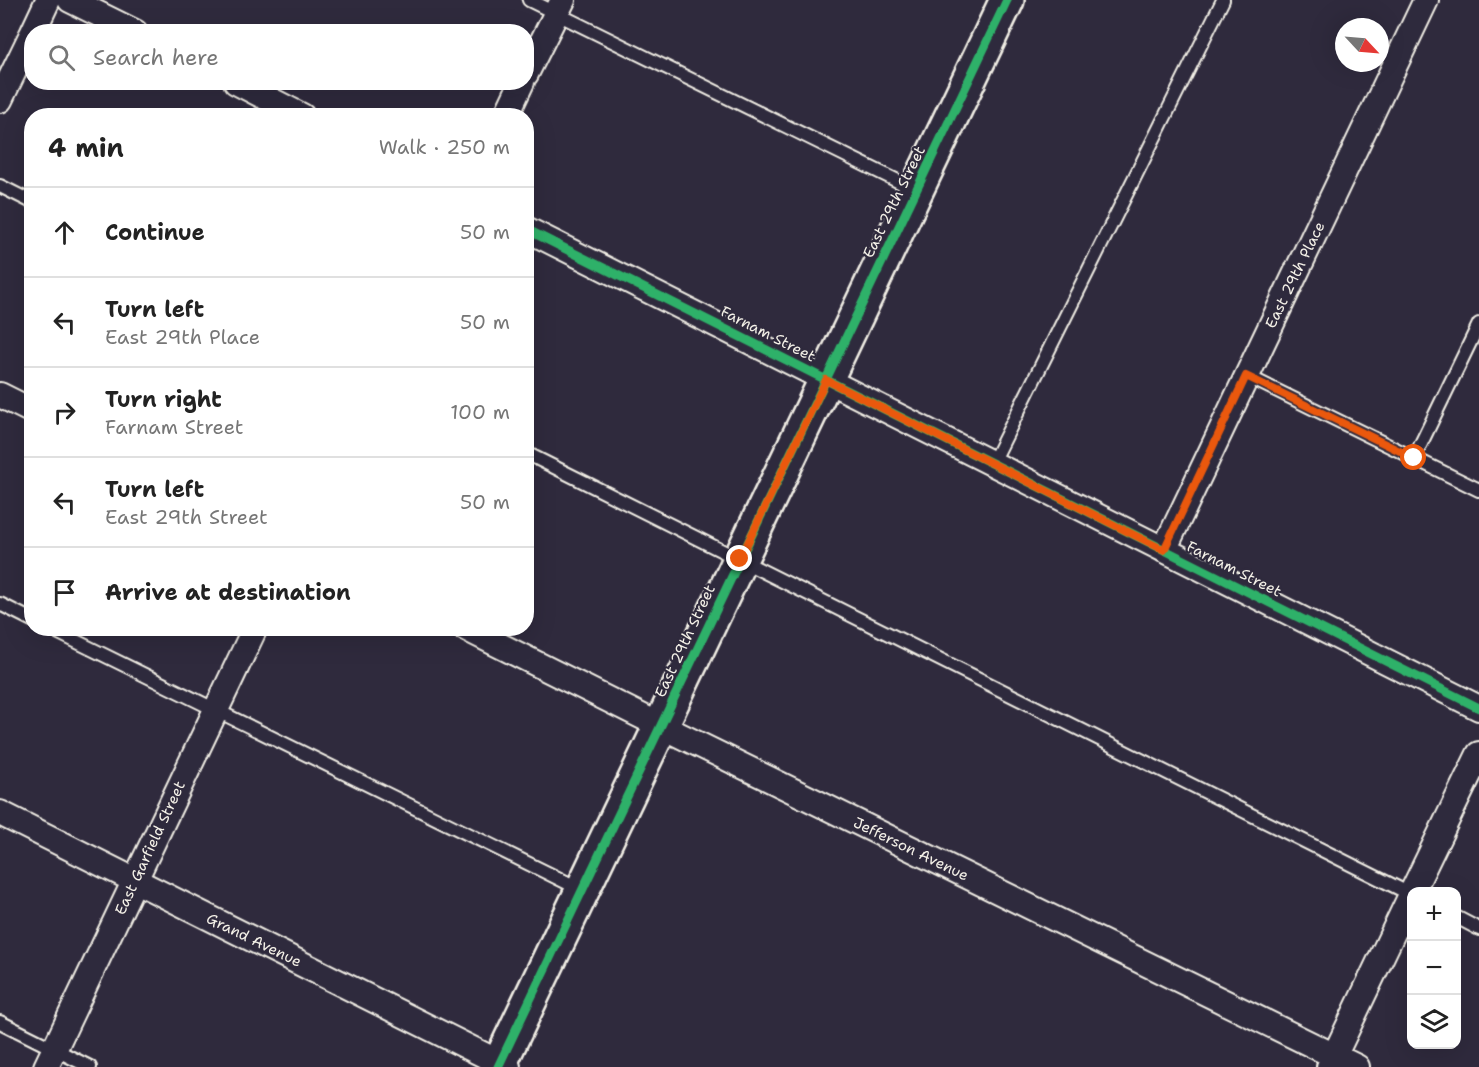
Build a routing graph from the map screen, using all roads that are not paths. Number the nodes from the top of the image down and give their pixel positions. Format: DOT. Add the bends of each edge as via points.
graph roads {
  1 [pos="48,0"];
  2 [pos="70,0"];
  3 [pos="529,0"];
  4 [pos="1007,0"];
  5 [pos="1223,0"];
  6 [pos="1426,0"];
  7 [pos="560,7"];
  8 [pos="113,9"];
  9 [pos="36,24"];
  10 [pos="127,24"];
  11 [pos="24,50"];
  12 [pos="534,58"];
  13 [pos="252,90"];
  14 [pos="518,90"];
  15 [pos="0,100"];
  16 [pos="286,108"];
  17 [pos="510,108"];
  18 [pos="0,186"];
  19 [pos="917,190"];
  20 [pos="24,198"];
  21 [pos="534,233"];
  22 [pos="1479,324"];
  23 [pos="1246,376"];
  24 [pos="826,380"];
  25 [pos="0,395"];
  26 [pos="24,407"];
  27 [pos="534,457"];
  28 [pos="1414,458"];
  29 [pos="992,464"];
  30 [pos="1479,490"];
  31 [pos="1164,550"];
  32 [pos="740,559"];
  33 [pos="0,604"];
  34 [pos="24,616"];
  35 [pos="65,636"];
  36 [pos="251,636"];
  37 [pos="481,636"];
  38 [pos="1479,708"];
  39 [pos="215,711"];
  40 [pos="661,726"];
  41 [pos="1479,754"];
  42 [pos="0,813"];
  43 [pos="134,881"];
  44 [pos="1415,887"];
  45 [pos="583,890"];
  46 [pos="1407,891"];
  47 [pos="1407,903"];
  48 [pos="1461,920"];
  49 [pos="1479,929"];
  50 [pos="0,1022"];
  51 [pos="50,1058"];
  52 [pos="1331,1061"];
  53 [pos="502,1066"];
  54 [pos="90,1067"];
  55 [pos="1357,1067"];
  1 -- 9 [label="street"];
  2 -- 8 [label="street"];
  3 -- 7 [label="lane"];
  4 -- 19 [label="street, East 29th Street"];
  5 -- 29 [label="lane"];
  6 -- 23 [label="street, East 29th Place"];
  7 -- 12 [label="street"];
  7 -- 19 [label="lane"];
  8 -- 10 [label="street"];
  11 -- 15 [label="street"];
  13 -- 16 [label="street"];
  14 -- 17 [label="street"];
  18 -- 20 [label="lane"];
  19 -- 24 [label="street, East 29th Street"];
  21 -- 24 [label="street, Farnam Street"];
  22 -- 28 [label="lane"];
  23 -- 28 [label="lane"];
  23 -- 31 [label="street, East 29th Place"];
  24 -- 29 [label="street, Farnam Street"];
  24 -- 32 [label="street, East 29th Street"];
  25 -- 26 [label="street"];
  27 -- 32 [label="lane"];
  28 -- 30 [label="lane"];
  29 -- 31 [label="street, Farnam Street"];
  31 -- 38 [label="street, Farnam Street"];
  32 -- 40 [label="street, East 29th Street"];
  32 -- 46 [label="lane"];
  33 -- 34 [label="lane"];
  35 -- 39 [label="lane"];
  36 -- 39 [label="street, East Garfield Street"];
  37 -- 40 [label="street, Jefferson Avenue"];
  39 -- 43 [label="street, East Garfield Street"];
  39 -- 45 [label="lane"];
  40 -- 45 [label="street, East 29th Street"];
  40 -- 52 [label="street, Jefferson Avenue"];
  41 -- 44 [label="street"];
  42 -- 43 [label="street, Grand Avenue"];
  43 -- 51 [label="street, East Garfield Street"];
  43 -- 53 [label="street, Grand Avenue"];
  45 -- 53 [label="street, East 29th Street"];
  47 -- 52 [label="street"];
  48 -- 49 [label="lane"];
  50 -- 51 [label="lane"];
  51 -- 54 [label="lane"];
  52 -- 55 [label="street, Jefferson Avenue"];
}
